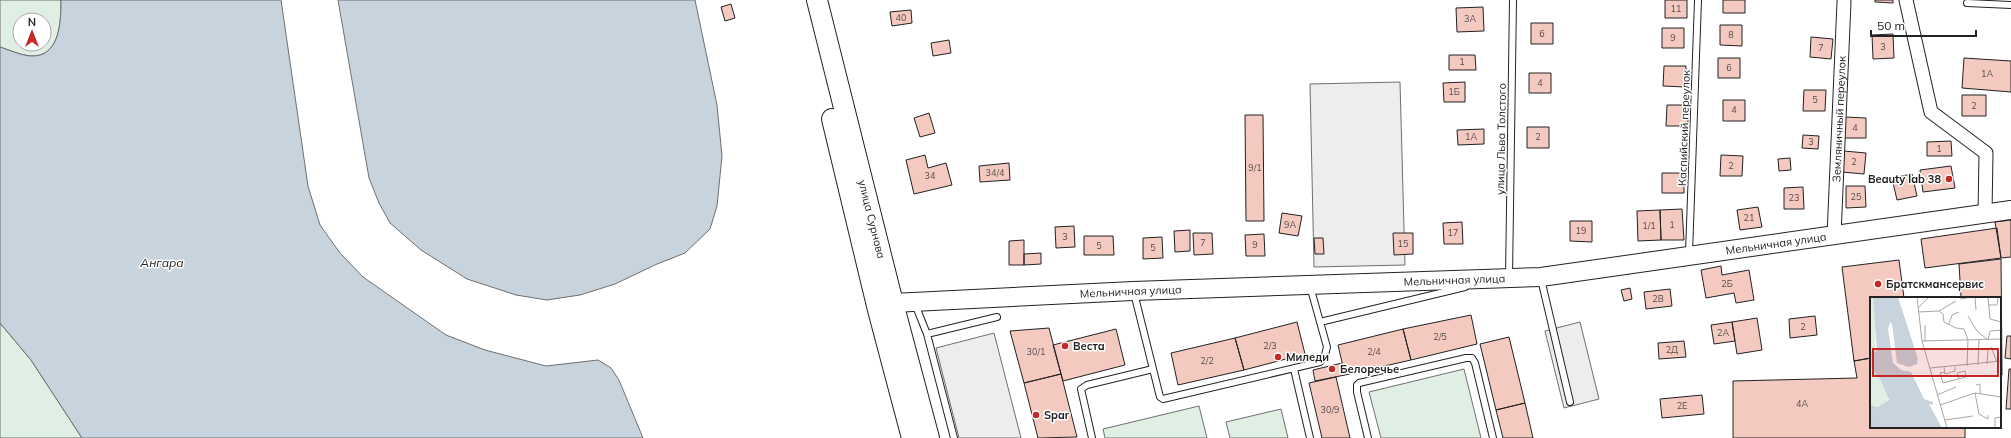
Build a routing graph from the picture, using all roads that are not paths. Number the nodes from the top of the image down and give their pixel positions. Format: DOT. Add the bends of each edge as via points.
graph roads {
  1 [pos="804,0"];
  2 [pos="817,0"];
  3 [pos="1513,0"];
  4 [pos="1698,0"];
  5 [pos="1906,0"];
  6 [pos="1844,2"];
  7 [pos="1967,3"];
  8 [pos="2011,5"];
  9 [pos="2011,210"];
  10 [pos="1985,214"];
  11 [pos="1834,236"];
  12 [pos="1689,257"];
  13 [pos="1541,277"];
  14 [pos="1505,278"];
  15 [pos="1310,285"];
  16 [pos="1133,291"];
  17 [pos="915,302"];
  18 [pos="893,303"];
  19 [pos="997,317"];
  20 [pos="1320,322"];
  21 [pos="927,334"];
  22 [pos="1153,369"];
  23 [pos="1294,369"];
  24 [pos="1570,402"];
  25 [pos="912,438"];
  26 [pos="929,438"];
  27 [pos="954,438"];
  28 [pos="1092,438"];
  29 [pos="1310,438"];
  30 [pos="1368,438"];
  31 [pos="1494,438"];
  1 -- 25 [label="main road, улица Сурнова" via="876,302"];
  2 -- 18 [label="main road, улица Сурнова"];
  3 -- 14 [label="lane, улица Льва Толстого"];
  4 -- 12 [label="lane, Каспийский переулок"];
  5 -- 10 [label="street" via="1931,112 1986,153"];
  6 -- 11 [label="street, Земляничный переулок"];
  7 -- 8 [label="lane"];
  9 -- 10 [label="street, Мельничная улица"];
  10 -- 11 [label="street, Мельничная улица"];
  11 -- 12 [label="street, Мельничная улица"];
  12 -- 13 [label="street, Мельничная улица"];
  13 -- 14 [label="street, Мельничная улица"];
  13 -- 24 [label="lane"];
  14 -- 15 [label="street, Мельничная улица"];
  14 -- 20 [label="lane"];
  15 -- 16 [label="street, Мельничная улица"];
  15 -- 20 [label="lane"];
  16 -- 17 [label="street, Мельничная улица"];
  16 -- 22 [label="lane"];
  17 -- 18 [label="street, Мельничная улица"];
  17 -- 21 [label="lane"];
  18 -- 26 [label="main road, улица Сурнова"];
  19 -- 21 [label="lane"];
  20 -- 23 [label="lane" via="1327,347 1325,355 1317,364"];
  21 -- 27 [label="lane"];
  22 -- 23 [label="lane" via="1160,397 1163,399"];
  22 -- 28 [label="lane" via="1087,385 1081,389"];
  23 -- 29 [label="lane"];
  30 -- 31 [label="lane" via="1357,392 1359,383 1472,358"];
}
